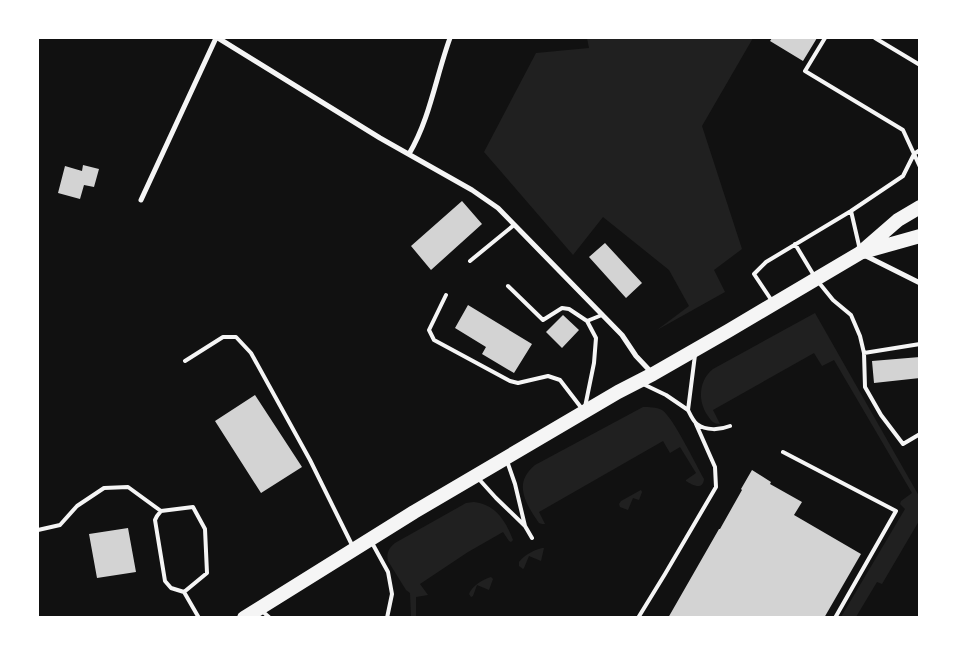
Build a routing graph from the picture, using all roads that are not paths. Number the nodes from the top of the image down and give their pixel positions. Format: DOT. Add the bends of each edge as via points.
graph roads {
  1 [pos="217,38"];
  2 [pos="450,38"];
  3 [pos="825,38"];
  4 [pos="874,38"];
  5 [pos="920,66"];
  6 [pos="920,150"];
  7 [pos="409,154"];
  8 [pos="914,154"];
  9 [pos="920,166"];
  10 [pos="141,200"];
  11 [pos="920,207"];
  12 [pos="851,211"];
  13 [pos="514,225"];
  14 [pos="920,236"];
  15 [pos="795,244"];
  16 [pos="860,253"];
  17 [pos="470,261"];
  18 [pos="816,279"];
  19 [pos="920,284"];
  20 [pos="508,286"];
  21 [pos="446,296"];
  22 [pos="774,304"];
  23 [pos="602,315"];
  24 [pos="587,320"];
  25 [pos="920,344"];
  26 [pos="696,350"];
  27 [pos="864,354"];
  28 [pos="185,361"];
  29 [pos="653,374"];
  30 [pos="638,382"];
  31 [pos="688,410"];
  32 [pos="584,412"];
  33 [pos="696,424"];
  34 [pos="730,426"];
  35 [pos="920,434"];
  36 [pos="783,452"];
  37 [pos="506,457"];
  38 [pos="476,475"];
  39 [pos="161,511"];
  40 [pos="525,526"];
  41 [pos="38,530"];
  42 [pos="532,538"];
  43 [pos="370,539"];
  44 [pos="354,549"];
  45 [pos="184,592"];
  46 [pos="265,613"];
  47 [pos="200,618"];
  48 [pos="244,618"];
  49 [pos="387,618"];
  50 [pos="638,618"];
  51 [pos="835,618"];
  1 -- 7 [label="street"];
  1 -- 10 [label="street"];
  2 -- 7 [label="street" via="417,142"];
  3 -- 8 [label="lane" via="805,71 903,130"];
  4 -- 5 [label="lane"];
  6 -- 8 [label="lane"];
  7 -- 13 [label="street" via="472,190 498,208"];
  8 -- 9 [label="lane"];
  8 -- 12 [label="lane" via="903,176"];
  11 -- 16 [label="highway" via="898,220"];
  12 -- 15 [label="lane"];
  12 -- 16 [label="lane"];
  13 -- 17 [label="lane"];
  13 -- 23 [label="street"];
  14 -- 16 [label="highway"];
  15 -- 18 [label="lane"];
  15 -- 22 [label="lane" via="766,262 754,274"];
  16 -- 18 [label="highway"];
  16 -- 19 [label="street"];
  18 -- 22 [label="highway"];
  18 -- 27 [label="lane" via="851,315"];
  20 -- 24 [label="lane" via="543,320 562,308"];
  21 -- 32 [label="lane" via="429,330 434,340 510,381 518,383 548,376 560,380"];
  22 -- 26 [label="highway"];
  23 -- 24 [label="lane"];
  23 -- 29 [label="street"];
  24 -- 32 [label="lane" via="596,338"];
  25 -- 27 [label="lane"];
  26 -- 29 [label="highway"];
  26 -- 31 [label="lane"];
  27 -- 35 [label="lane" via="865,387 881,414 903,444"];
  28 -- 44 [label="lane" via="223,337 236,336 251,352"];
  29 -- 30 [label="highway"];
  30 -- 31 [label="lane" via="666,394"];
  30 -- 32 [label="highway"];
  31 -- 33 [label="lane"];
  32 -- 37 [label="highway"];
  33 -- 34 [label="lane" via="722,429"];
  33 -- 50 [label="lane" via="715,467 716,487"];
  36 -- 51 [label="lane" via="896,510"];
  37 -- 38 [label="highway"];
  37 -- 40 [label="lane"];
  38 -- 40 [label="lane"];
  38 -- 43 [label="highway"];
  39 -- 41 [label="lane" via="128,487 104,488 77,506 60,525"];
  39 -- 45 [label="lane" via="155,520 165,581 171,588"];
  39 -- 45 [label="lane" via="193,507 205,529 207,573"];
  40 -- 42 [label="lane"];
  43 -- 44 [label="highway"];
  43 -- 49 [label="lane" via="388,572 392,594"];
  44 -- 46 [label="highway"];
  45 -- 47 [label="lane"];
  46 -- 48 [label="highway"];
}
